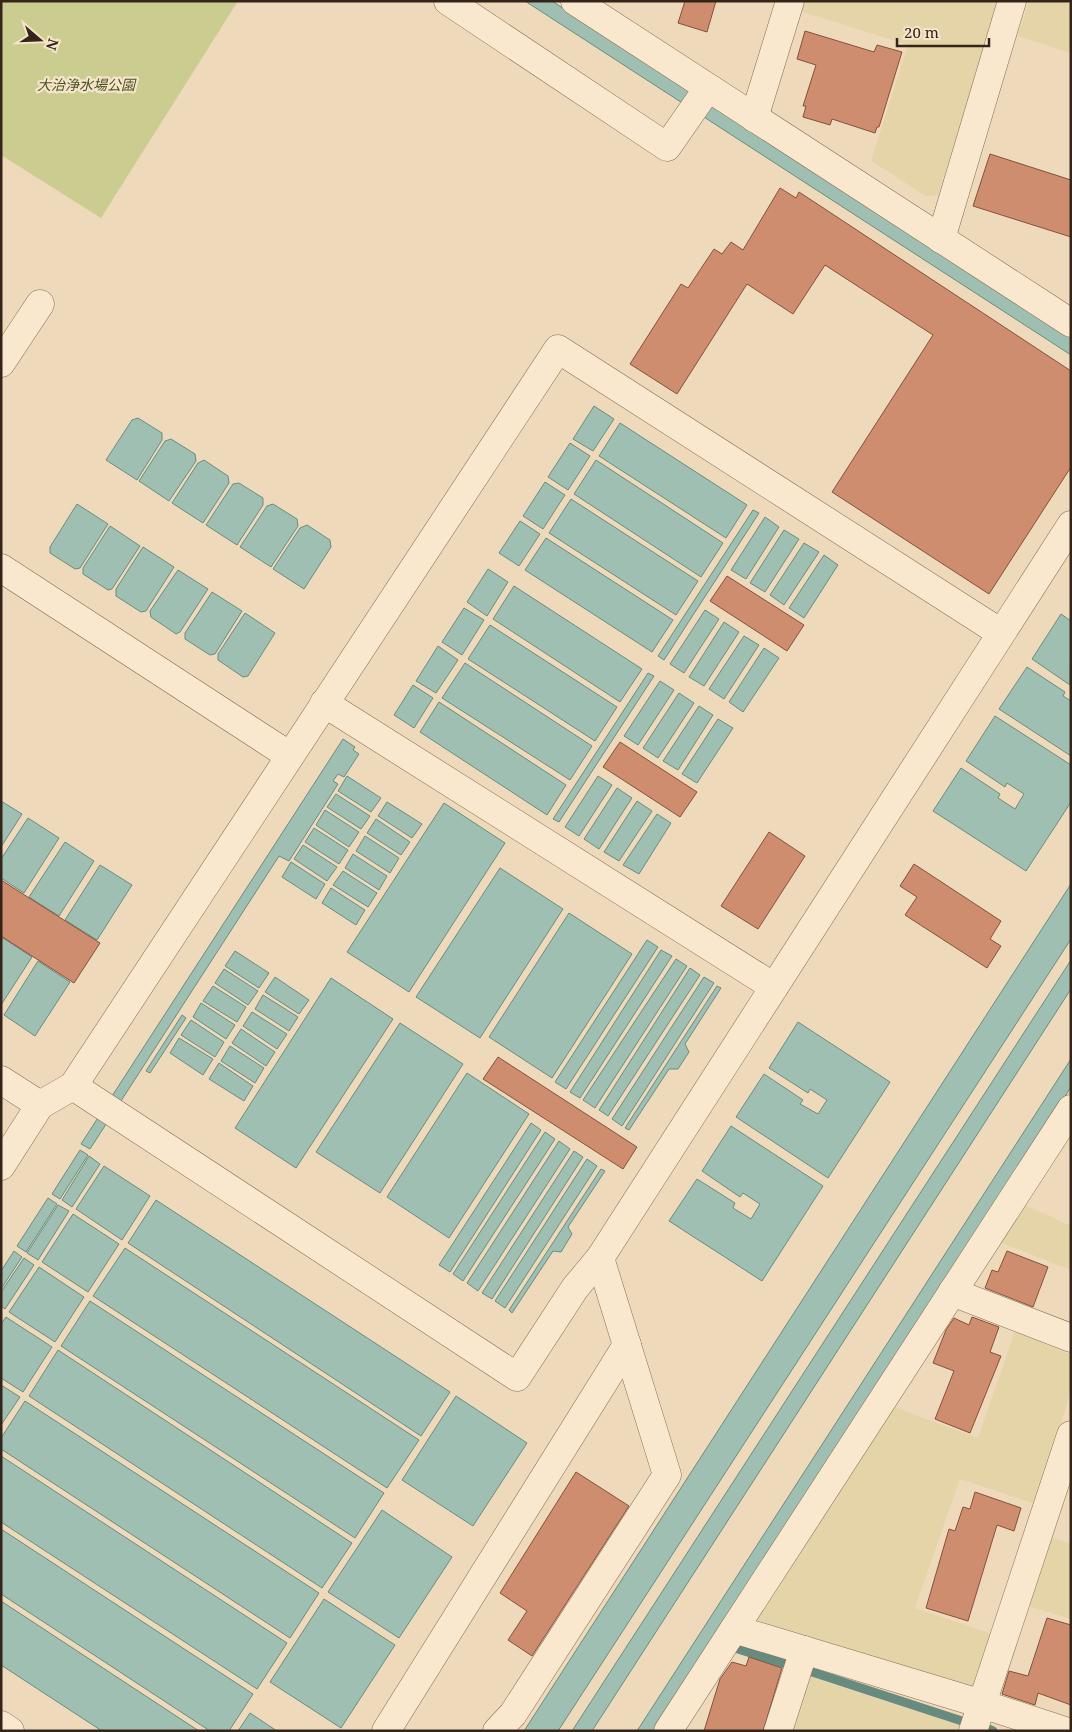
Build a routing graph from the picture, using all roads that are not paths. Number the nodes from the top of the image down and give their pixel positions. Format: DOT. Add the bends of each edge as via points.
graph roads {
  1 [pos="448,1"];
  2 [pos="790,1"];
  3 [pos="1012,1"];
  4 [pos="584,4"];
  5 [pos="700,99"];
  6 [pos="754,118"];
  7 [pos="941,239"];
  8 [pos="40,304"];
  9 [pos="1071,323"];
  10 [pos="1,363"];
  11 [pos="1071,525"];
  12 [pos="1,568"];
  13 [pos="1001,633"];
  14 [pos="324,703"];
  15 [pos="290,756"];
  16 [pos="774,987"];
  17 [pos="1,1080"];
  18 [pos="72,1086"];
  19 [pos="40,1105"];
  20 [pos="1071,1109"];
  21 [pos="1,1166"];
  22 [pos="600,1258"];
  23 [pos="952,1292"];
  24 [pos="1071,1338"];
  25 [pos="627,1345"];
  26 [pos="1071,1435"];
  27 [pos="734,1629"];
  28 [pos="804,1650"];
  29 [pos="982,1704"];
  30 [pos="1,1725"];
  31 [pos="10,1731"];
  32 [pos="386,1731"];
  33 [pos="497,1731"];
  34 [pos="668,1731"];
  35 [pos="778,1731"];
  36 [pos="973,1731"];
  37 [pos="1065,1731"];
  1 -- 5 [label="street" via="667,147"];
  2 -- 6 [label="street"];
  3 -- 7 [label="street"];
  4 -- 5 [label="street"];
  5 -- 6 [label="street"];
  6 -- 7 [label="street"];
  7 -- 9 [label="street"];
  8 -- 10 [label="street"];
  11 -- 13 [label="street"];
  12 -- 15 [label="street"];
  13 -- 14 [label="street" via="558,348"];
  13 -- 16 [label="street"];
  14 -- 15 [label="street"];
  14 -- 16 [label="street"];
  15 -- 18 [label="street"];
  16 -- 22 [label="street"];
  17 -- 19 [label="street"];
  18 -- 19 [label="street"];
  18 -- 22 [label="street" via="517,1377 575,1288"];
  19 -- 21 [label="street"];
  20 -- 23 [label="street"];
  22 -- 25 [label="street"];
  23 -- 24 [label="street"];
  23 -- 27 [label="street"];
  25 -- 32 [label="street"];
  25 -- 33 [label="street" via="667,1475 513,1714"];
  26 -- 29 [label="street"];
  27 -- 28 [label="street"];
  27 -- 34 [label="street"];
  28 -- 29 [label="street"];
  28 -- 35 [label="street"];
  29 -- 36 [label="street"];
  29 -- 37 [label="street"];
  30 -- 31 [label="street"];
}
